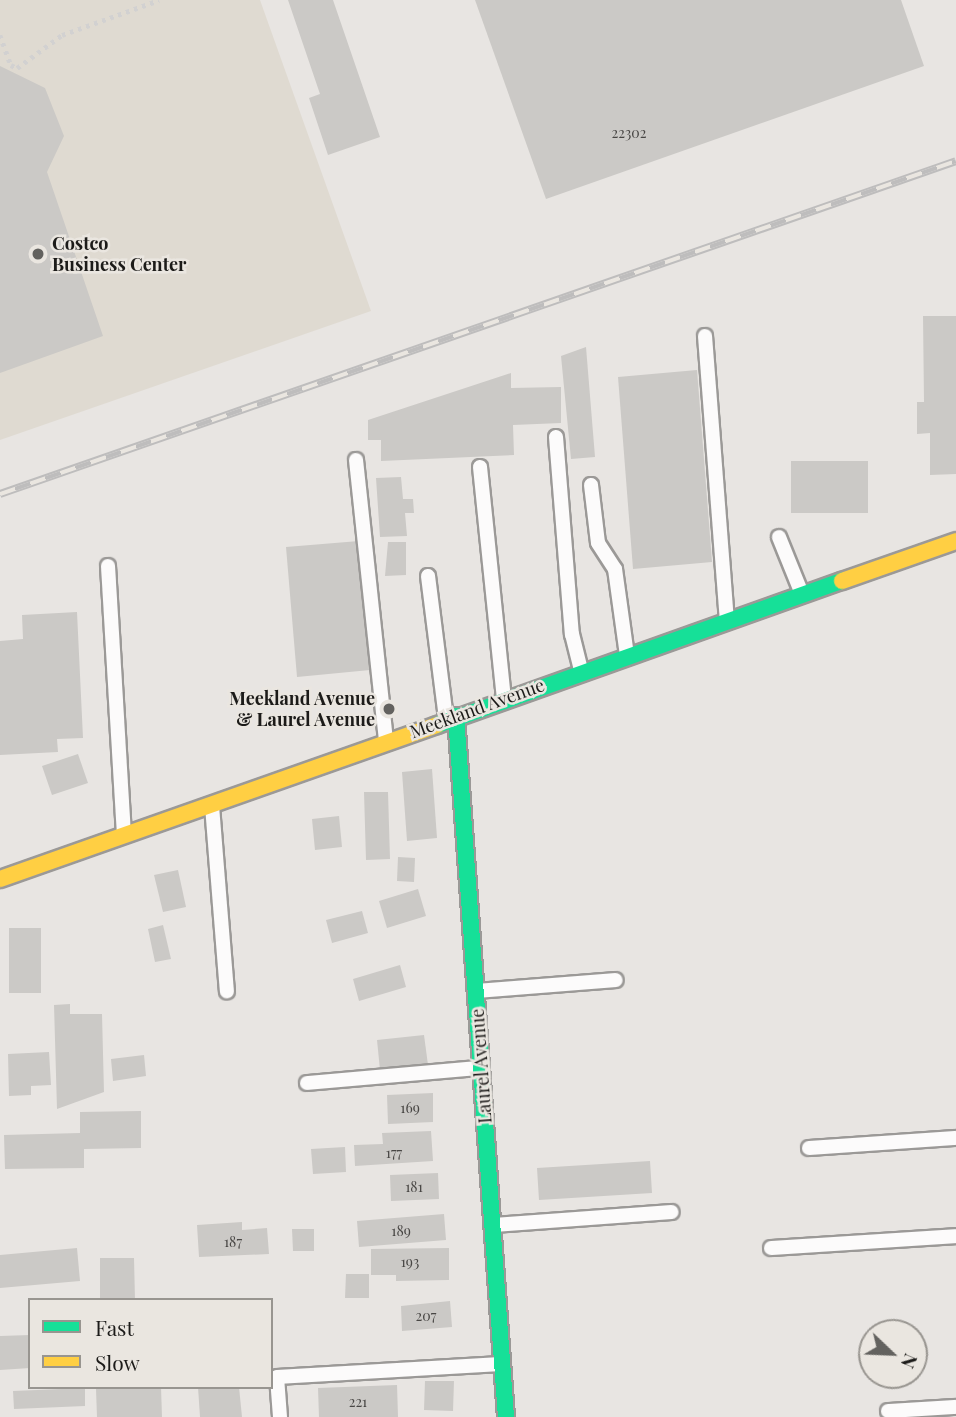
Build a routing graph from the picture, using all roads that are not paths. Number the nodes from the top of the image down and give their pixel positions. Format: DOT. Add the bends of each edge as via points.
graph roads {
  1 [pos="705,336"];
  2 [pos="556,437"];
  3 [pos="356,460"];
  4 [pos="480,467"];
  5 [pos="591,485"];
  6 [pos="779,537"];
  7 [pos="956,541"];
  8 [pos="108,565"];
  9 [pos="428,576"];
  10 [pos="802,595"];
  11 [pos="727,621"];
  12 [pos="627,656"];
  13 [pos="581,672"];
  14 [pos="504,699"];
  15 [pos="451,717"];
  16 [pos="386,741"];
  17 [pos="212,804"];
  18 [pos="124,835"];
  19 [pos="0,879"];
  20 [pos="616,980"];
  21 [pos="227,991"];
  22 [pos="475,991"];
  23 [pos="481,1068"];
  24 [pos="307,1083"];
  25 [pos="956,1138"];
  26 [pos="809,1147"];
  27 [pos="672,1212"];
  28 [pos="492,1225"];
  29 [pos="956,1236"];
  30 [pos="771,1248"];
  31 [pos="503,1364"];
  32 [pos="956,1406"];
  33 [pos="888,1411"];
  34 [pos="280,1417"];
  35 [pos="506,1417"];
  1 -- 11 [label="lane"];
  2 -- 13 [label="lane" via="572,634"];
  3 -- 16 [label="lane"];
  4 -- 14 [label="lane"];
  5 -- 12 [label="lane" via="598,543 615,569"];
  6 -- 10 [label="lane"];
  7 -- 10 [label="street, Meekland Avenue"];
  8 -- 18 [label="lane"];
  9 -- 15 [label="lane"];
  10 -- 11 [label="street, Meekland Avenue"];
  11 -- 12 [label="street, Meekland Avenue"];
  12 -- 13 [label="street, Meekland Avenue"];
  13 -- 14 [label="street, Meekland Avenue"];
  14 -- 15 [label="street, Meekland Avenue"];
  15 -- 16 [label="street, Meekland Avenue"];
  15 -- 22 [label="street, Laurel Avenue"];
  16 -- 17 [label="street, Meekland Avenue"];
  17 -- 18 [label="street, Meekland Avenue"];
  17 -- 21 [label="lane"];
  18 -- 19 [label="street, Meekland Avenue"];
  20 -- 22 [label="lane"];
  22 -- 23 [label="street, Laurel Avenue"];
  23 -- 24 [label="lane"];
  23 -- 28 [label="street, Laurel Avenue"];
  25 -- 26 [label="lane"];
  27 -- 28 [label="lane"];
  28 -- 31 [label="street, Laurel Avenue"];
  29 -- 30 [label="lane"];
  31 -- 34 [label="lane" via="277,1377"];
  31 -- 35 [label="street, Laurel Avenue"];
  32 -- 33 [label="lane"];
}
